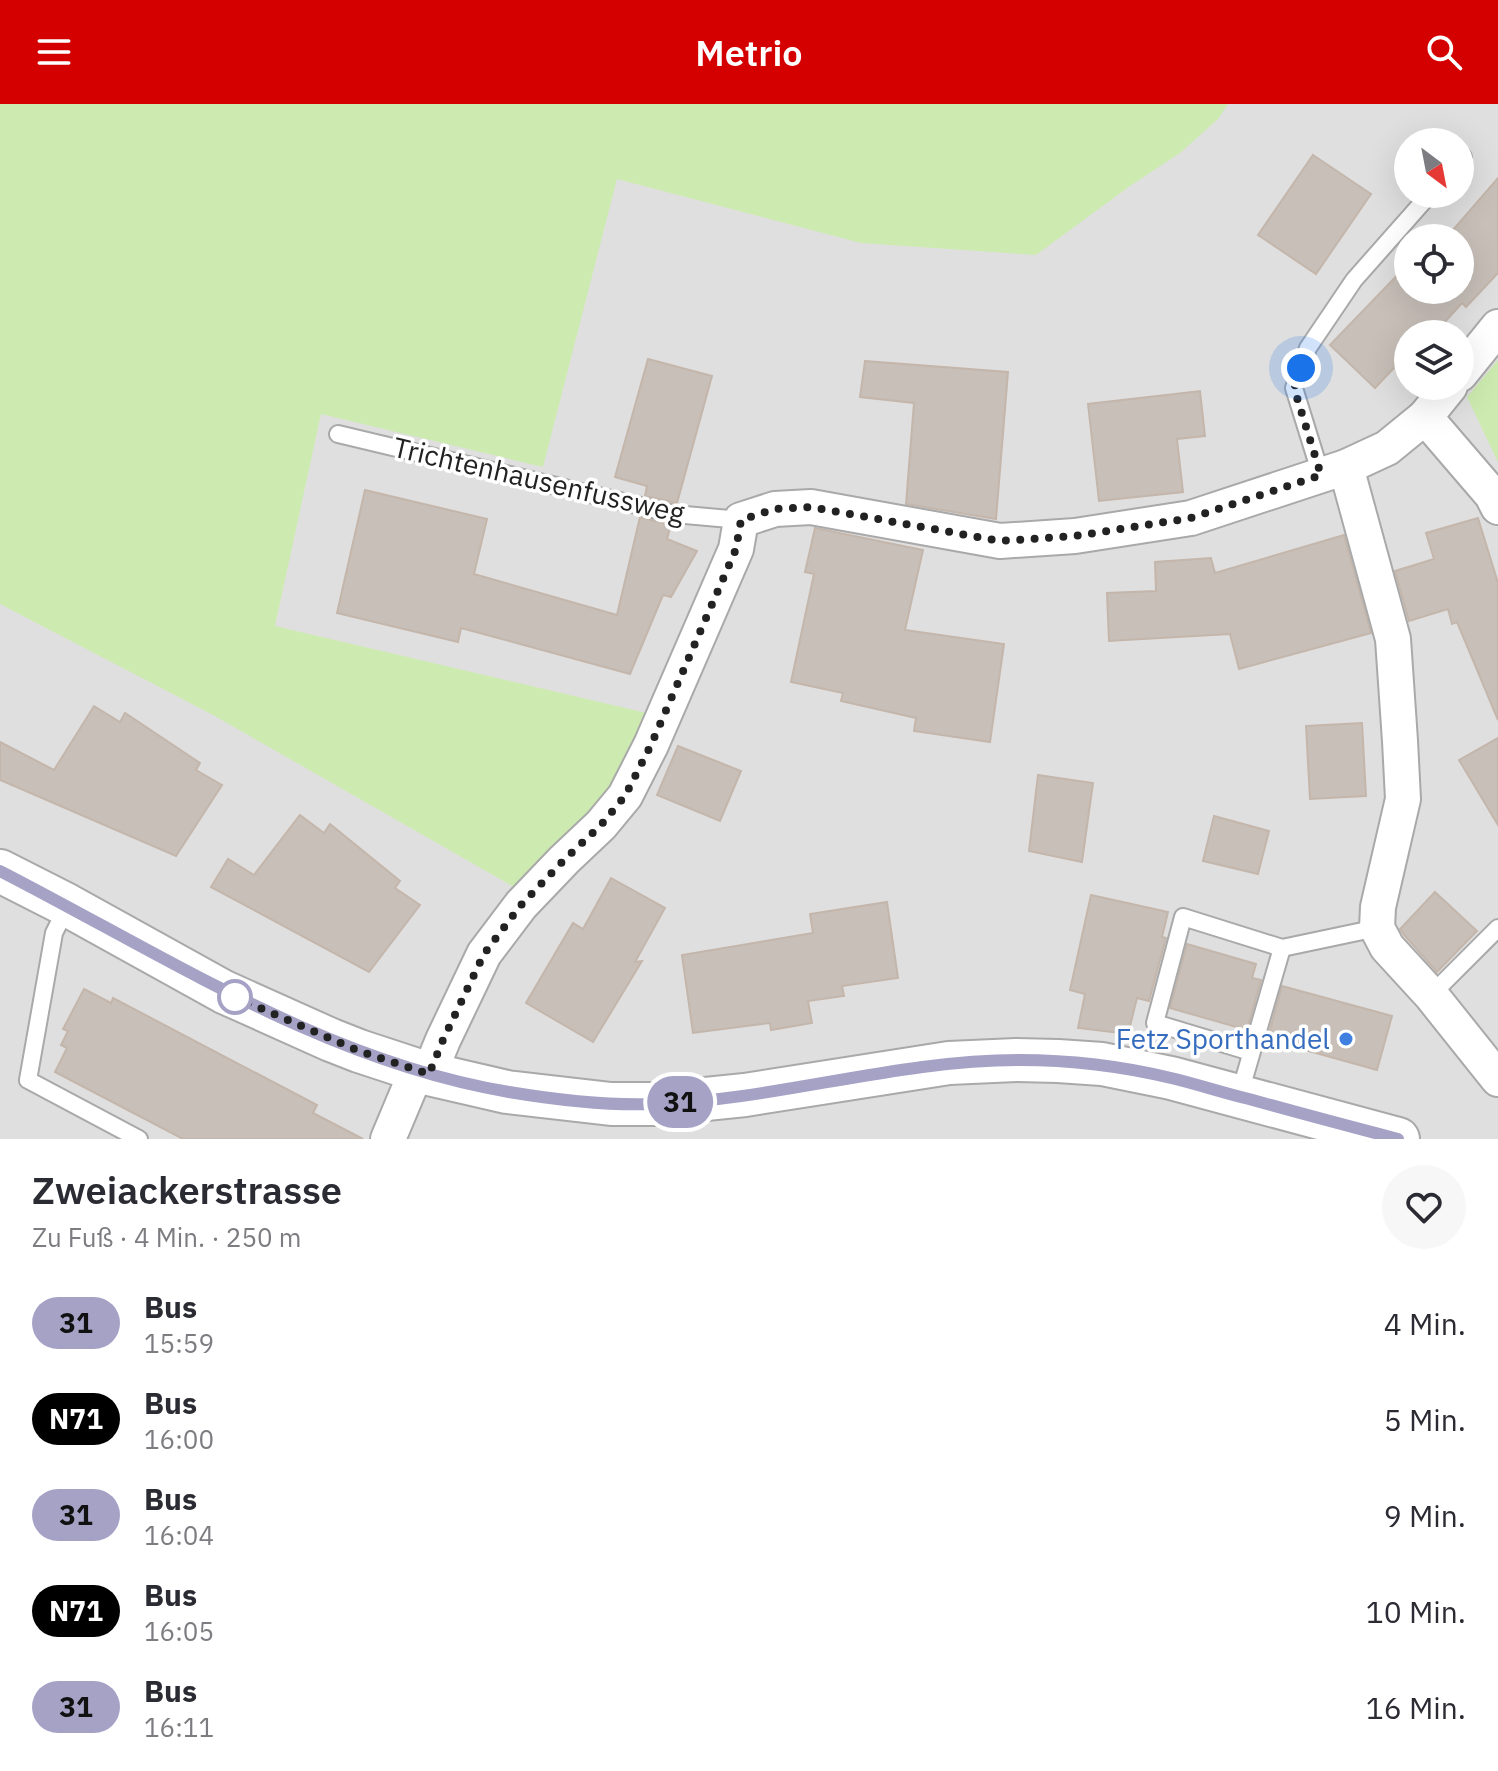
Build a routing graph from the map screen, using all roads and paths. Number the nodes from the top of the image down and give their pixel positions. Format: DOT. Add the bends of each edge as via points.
graph roads {
  1 [pos="1418,208"];
  2 [pos="1498,327"];
  3 [pos="1474,357"];
  4 [pos="1439,400"];
  5 [pos="1425,417"];
  6 [pos="338,434"];
  7 [pos="1334,471"];
  8 [pos="1498,507"];
  9 [pos="741,520"];
  10 [pos="0,871"];
  11 [pos="67,905"];
  12 [pos="1377,928"];
  13 [pos="1498,928"];
  14 [pos="1282,948"];
  15 [pos="1431,995"];
  16 [pos="1251,1052"];
  17 [pos="423,1072"];
  18 [pos="1498,1079"];
  19 [pos="1239,1097"];
  20 [pos="139,1139"];
  21 [pos="388,1139"];
  22 [pos="1398,1139"];
  1 -- 7 [label="lane" via="1354,280 1308,348 1294,388"];
  2 -- 3 [label="street"];
  4 -- 5 [label="street"];
  5 -- 7 [label="street" via="1387,448"];
  5 -- 8 [label="street"];
  6 -- 9 [label="lane, Trichtenhausenfussweg" via="674,514"];
  7 -- 9 [label="street" via="1191,518 1075,536 1000,541 811,507 775,509"];
  7 -- 12 [label="street" via="1393,639 1403,799"];
  9 -- 17 [label="street" via="736,549 625,796 521,905 484,954"];
  10 -- 11 [label="street"];
  11 -- 17 [label="street" via="239,999 359,1051"];
  11 -- 20 [label="lane" via="54,933 28,1080"];
  12 -- 14 [label="lane"];
  12 -- 15 [label="street" via="1387,947"];
  13 -- 15 [label="lane"];
  14 -- 16 [label="lane"];
  14 -- 16 [label="lane" via="1183,917 1155,1023"];
  15 -- 18 [label="street"];
  16 -- 19 [label="lane"];
  17 -- 19 [label="street" via="507,1092 657,1104 949,1063 1016,1060 1102,1064"];
  17 -- 21 [label="street"];
  19 -- 22 [label="street"];
}
